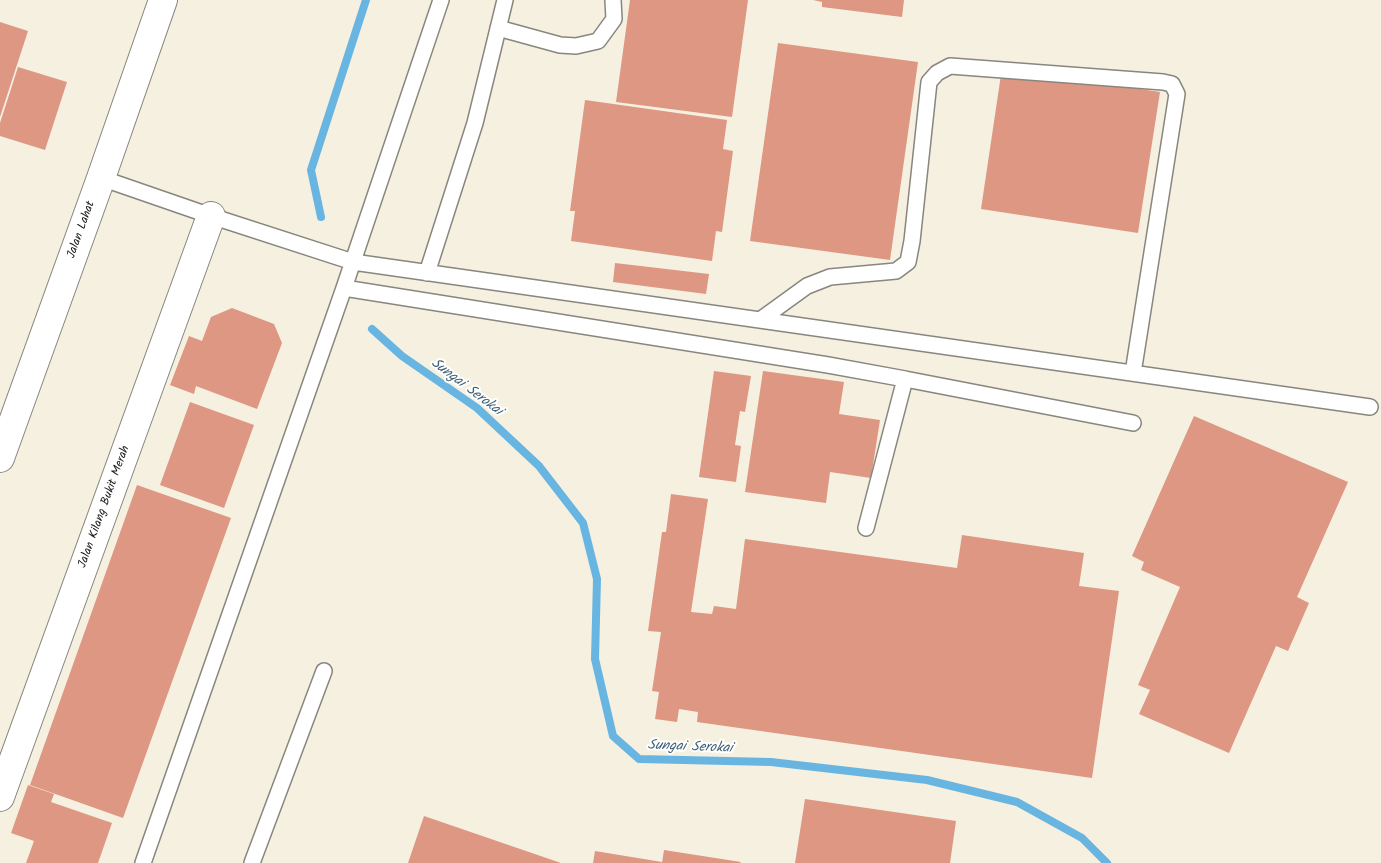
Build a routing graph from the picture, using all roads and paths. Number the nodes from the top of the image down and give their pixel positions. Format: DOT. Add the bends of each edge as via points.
graph roads {
  1 [pos="163,0"];
  2 [pos="441,0"];
  3 [pos="505,0"];
  4 [pos="613,0"];
  5 [pos="498,28"];
  6 [pos="101,178"];
  7 [pos="210,216"];
  8 [pos="352,262"];
  9 [pos="427,273"];
  10 [pos="344,288"];
  11 [pos="760,320"];
  12 [pos="1133,373"];
  13 [pos="906,380"];
  14 [pos="1370,407"];
  15 [pos="1133,424"];
  16 [pos="0,458"];
  17 [pos="866,528"];
  18 [pos="324,671"];
  19 [pos="0,797"];
  20 [pos="143,863"];
  21 [pos="252,863"];
  1 -- 6 [label="street, Jalan Lahat"];
  2 -- 8 [label="lane"];
  3 -- 5 [label="lane"];
  4 -- 5 [label="lane" via="614,19 598,41 576,46 560,45"];
  5 -- 9 [label="lane" via="475,122"];
  6 -- 7 [label="lane"];
  6 -- 16 [label="street, Jalan Lahat"];
  7 -- 8 [label="lane"];
  7 -- 19 [label="street, Jalan Kilang Bukit Merah"];
  8 -- 9 [label="lane"];
  8 -- 10 [label="lane"];
  9 -- 11 [label="lane"];
  10 -- 13 [label="lane"];
  10 -- 20 [label="lane"];
  11 -- 12 [label="lane"];
  11 -- 12 [label="lane" via="807,286 830,277 896,271 908,262 929,82 937,73 950,66 1163,82 1172,84 1177,94"];
  12 -- 14 [label="lane"];
  13 -- 15 [label="lane"];
  13 -- 17 [label="lane"];
  18 -- 21 [label="lane"];
}
